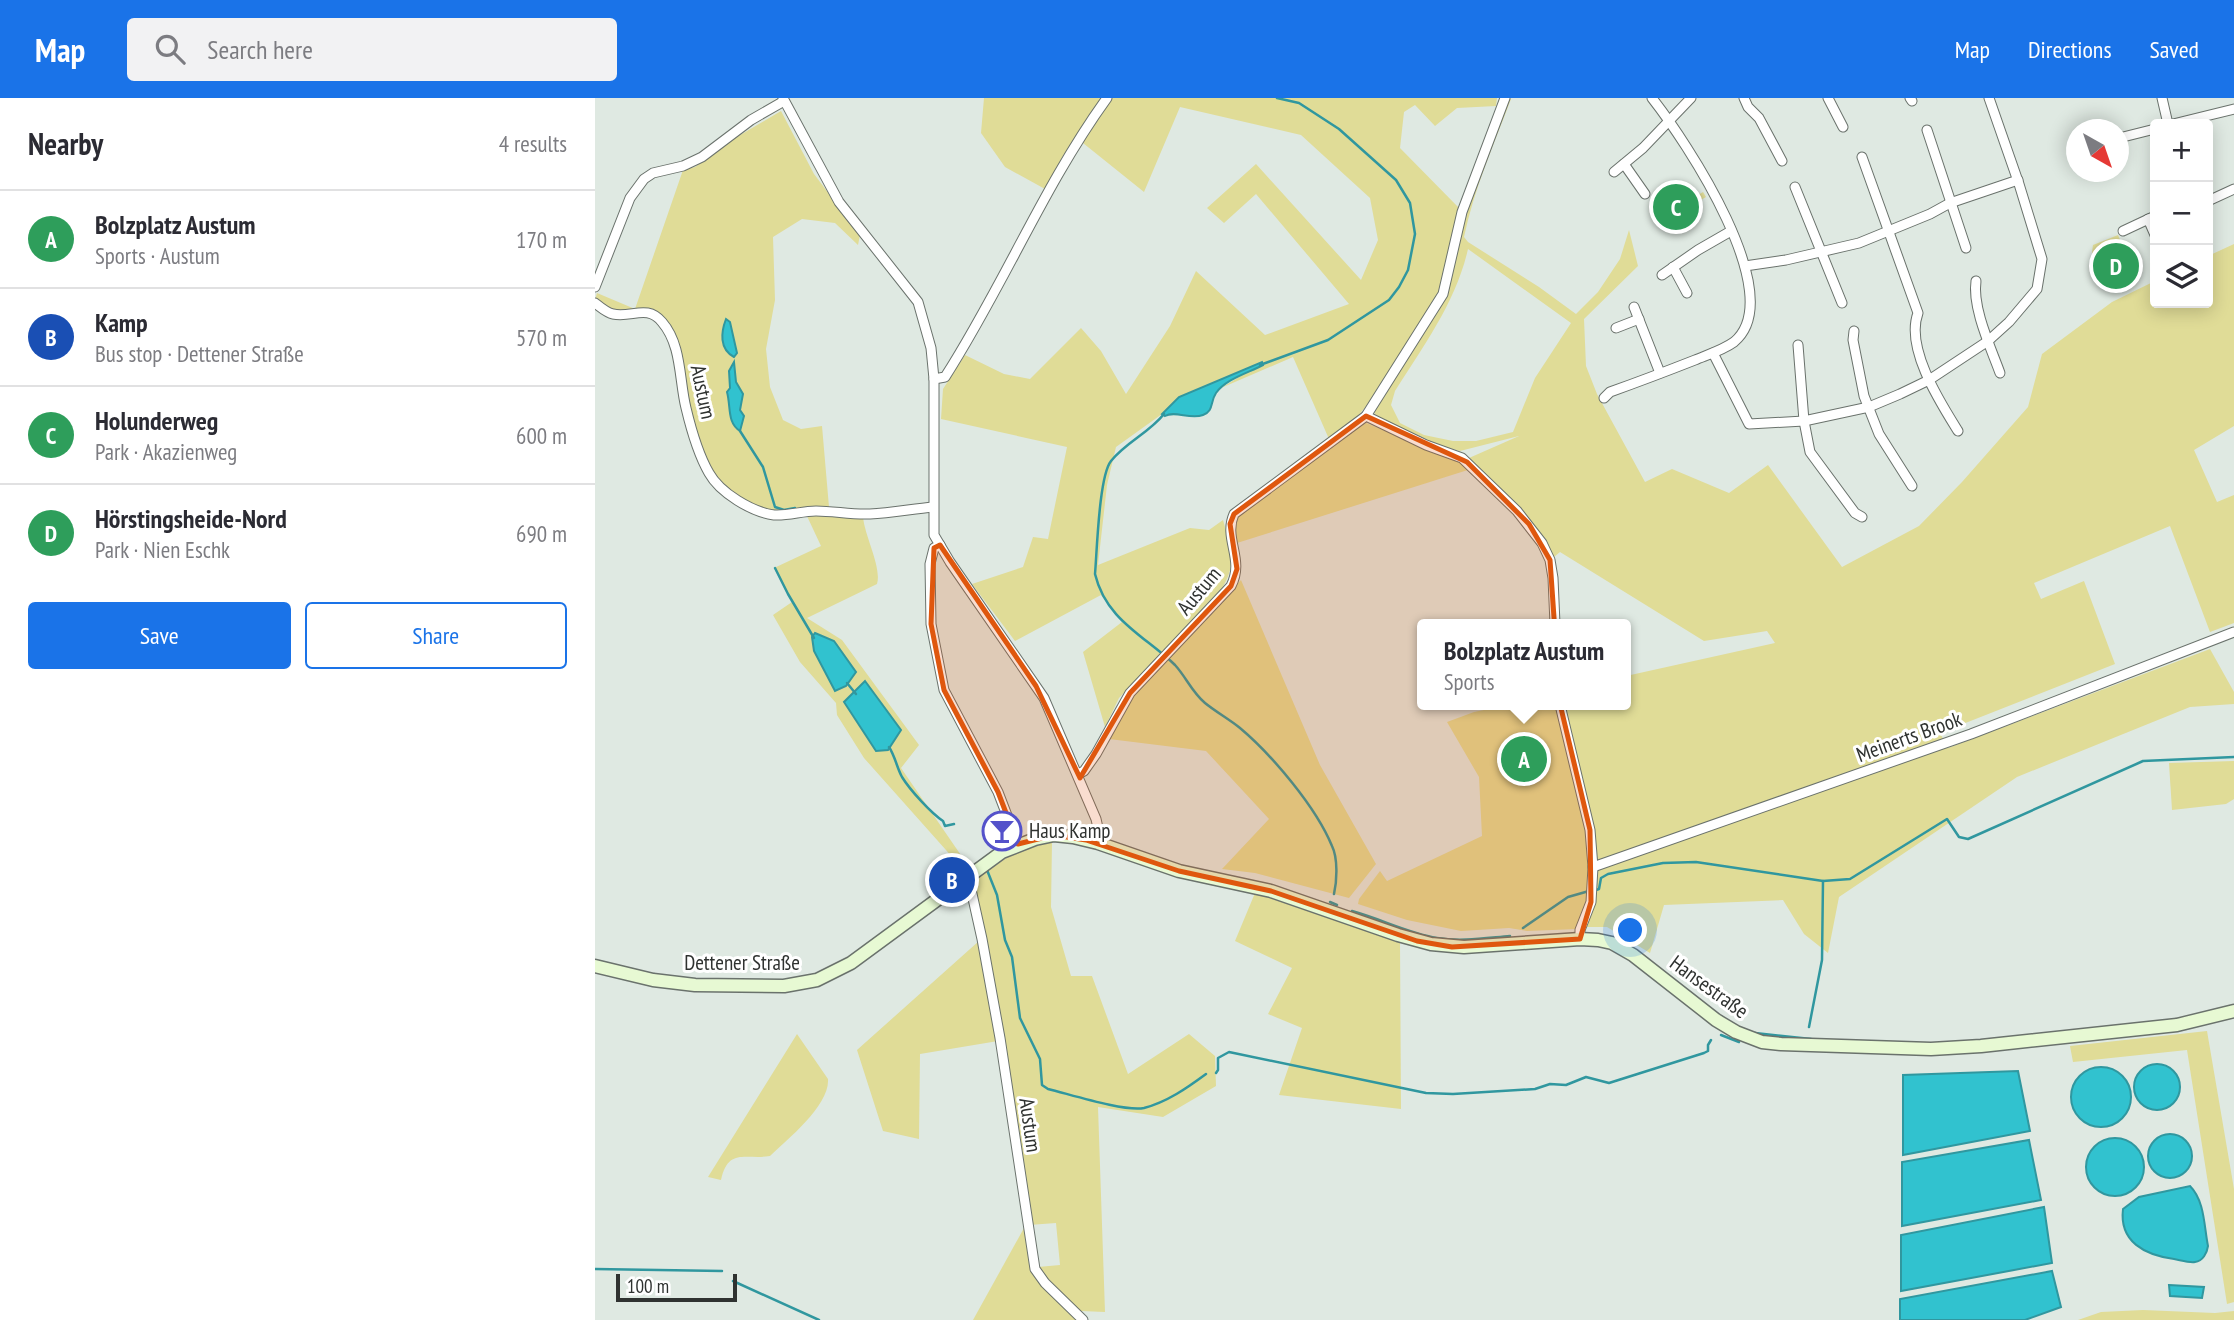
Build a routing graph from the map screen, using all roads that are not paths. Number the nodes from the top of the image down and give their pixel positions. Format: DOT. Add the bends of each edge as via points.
graph roads {
  1 [pos="1107,98"];
  2 [pos="1652,98"];
  3 [pos="1691,98"];
  4 [pos="1744,98"];
  5 [pos="1828,98"];
  6 [pos="1989,98"];
  7 [pos="2162,98"];
  8 [pos="783,100"];
  9 [pos="1504,100"];
  10 [pos="2234,109"];
  11 [pos="2167,119"];
  12 [pos="2193,119"];
  13 [pos="1669,120"];
  14 [pos="1843,127"];
  15 [pos="1927,130"];
  16 [pos="2150,130"];
  17 [pos="2129,136"];
  18 [pos="1862,157"];
  19 [pos="1782,161"];
  20 [pos="1624,164"];
  21 [pos="1614,172"];
  22 [pos="2018,180"];
  23 [pos="1795,187"];
  24 [pos="2234,189"];
  25 [pos="1644,194"];
  26 [pos="2213,199"];
  27 [pos="1950,203"];
  28 [pos="2150,218"];
  29 [pos="1731,231"];
  30 [pos="2123,231"];
  31 [pos="1889,232"];
  32 [pos="1966,248"];
  33 [pos="1820,252"];
  34 [pos="1745,266"];
  35 [pos="1673,267"];
  36 [pos="1662,275"];
  37 [pos="1976,281"];
  38 [pos="595,287"];
  39 [pos="1687,292"];
  40 [pos="595,303"];
  41 [pos="1842,303"];
  42 [pos="1634,307"];
  43 [pos="1639,319"];
  44 [pos="1616,328"];
  45 [pos="1854,331"];
  46 [pos="1988,341"];
  47 [pos="1798,345"];
  48 [pos="1713,353"];
  49 [pos="1660,373"];
  50 [pos="2000,373"];
  51 [pos="934,379"];
  52 [pos="1929,380"];
  53 [pos="1604,398"];
  54 [pos="1869,407"];
  55 [pos="1366,416"];
  56 [pos="1804,421"];
  57 [pos="1958,431"];
  58 [pos="1912,486"];
  59 [pos="933,507"];
  60 [pos="1862,517"];
  61 [pos="940,545"];
  62 [pos="1555,619"];
  63 [pos="2234,632"];
  64 [pos="1561,710"];
  65 [pos="1078,774"];
  66 [pos="1098,843"];
  67 [pos="1018,844"];
  68 [pos="1593,867"];
  69 [pos="968,876"];
  70 [pos="1580,939"];
  71 [pos="595,966"];
  72 [pos="2234,1012"];
  73 [pos="1083,1320"];
  1 -- 51 [label="street" via="1077,139 974,332 945,377"];
  2 -- 13 [label="street"];
  3 -- 13 [label="street"];
  4 -- 19 [label="street"];
  5 -- 14 [label="street"];
  6 -- 22 [label="street"];
  7 -- 11 [label="street"];
  8 -- 38 [label="street" via="702,157 644,179 630,198"];
  8 -- 51 [label="street" via="839,202 918,302"];
  9 -- 55 [label="street, Austum" via="1462,212 1443,294"];
  10 -- 12 [label="street"];
  13 -- 20 [label="street"];
  13 -- 29 [label="street" via="1715,194"];
  15 -- 27 [label="street"];
  16 -- 17 [label="street"];
  18 -- 31 [label="street"];
  20 -- 21 [label="street"];
  20 -- 25 [label="street"];
  22 -- 27 [label="street"];
  22 -- 46 [label="street" via="2042,259 2037,289"];
  23 -- 33 [label="street"];
  24 -- 26 [label="street"];
  27 -- 31 [label="street"];
  27 -- 32 [label="street"];
  28 -- 30 [label="street"];
  29 -- 34 [label="street"];
  29 -- 35 [label="street"];
  31 -- 33 [label="street"];
  31 -- 52 [label="street" via="1918,313 1914,332"];
  33 -- 34 [label="street"];
  33 -- 41 [label="street"];
  34 -- 48 [label="street" via="1752,299 1748,320 1734,342"];
  35 -- 36 [label="street"];
  35 -- 39 [label="street"];
  37 -- 46 [label="street" via="1974,291"];
  40 -- 59 [label="street, Austum" via="612,314 644,311 661,320 670,332 690,425 709,475 737,500 757,512 778,515 806,511 867,514"];
  42 -- 43 [label="street"];
  43 -- 44 [label="street"];
  43 -- 49 [label="street"];
  45 -- 54 [label="street"];
  46 -- 50 [label="street"];
  46 -- 52 [label="street"];
  47 -- 56 [label="street"];
  48 -- 49 [label="street"];
  48 -- 56 [label="street" via="1749,424"];
  49 -- 53 [label="street"];
  51 -- 59 [label="street"];
  52 -- 54 [label="street"];
  52 -- 57 [label="street"];
  54 -- 56 [label="street"];
  54 -- 58 [label="street" via="1879,434"];
  55 -- 62 [label="street" via="1462,458 1517,510 1550,560"];
  55 -- 65 [label="street, Austum" via="1234,514 1230,524 1237,569 1231,586 1130,693 1096,754"];
  56 -- 60 [label="street" via="1810,452 1854,513"];
  59 -- 61 [label="street" via="934,535"];
  61 -- 65 [label="street" via="1044,698"];
  61 -- 67 [label="street" via="934,548 930,564 931,624 944,690 998,792"];
  63 -- 68 [label="street, Meinerts Brook" via="1971,734"];
  64 -- 68 [label="street" via="1588,818"];
  65 -- 66 [label="street" via="1099,827"];
  66 -- 67 [label="street, Dettener Straße" via="1054,835"];
  66 -- 70 [label="street, Hansestraße" via="1179,871 1271,891 1431,944 1476,947"];
  67 -- 69 [label="street, Dettener Straße"];
  68 -- 70 [label="street" via="1591,902"];
  69 -- 71 [label="street, Dettener Straße" via="851,963 803,984 695,985"];
  69 -- 73 [label="street, Austum" via="998,1026 1035,1269"];
  70 -- 72 [label="street, Hansestraße" via="1622,948 1716,1020 1762,1042 1957,1048 2177,1025"];
}
